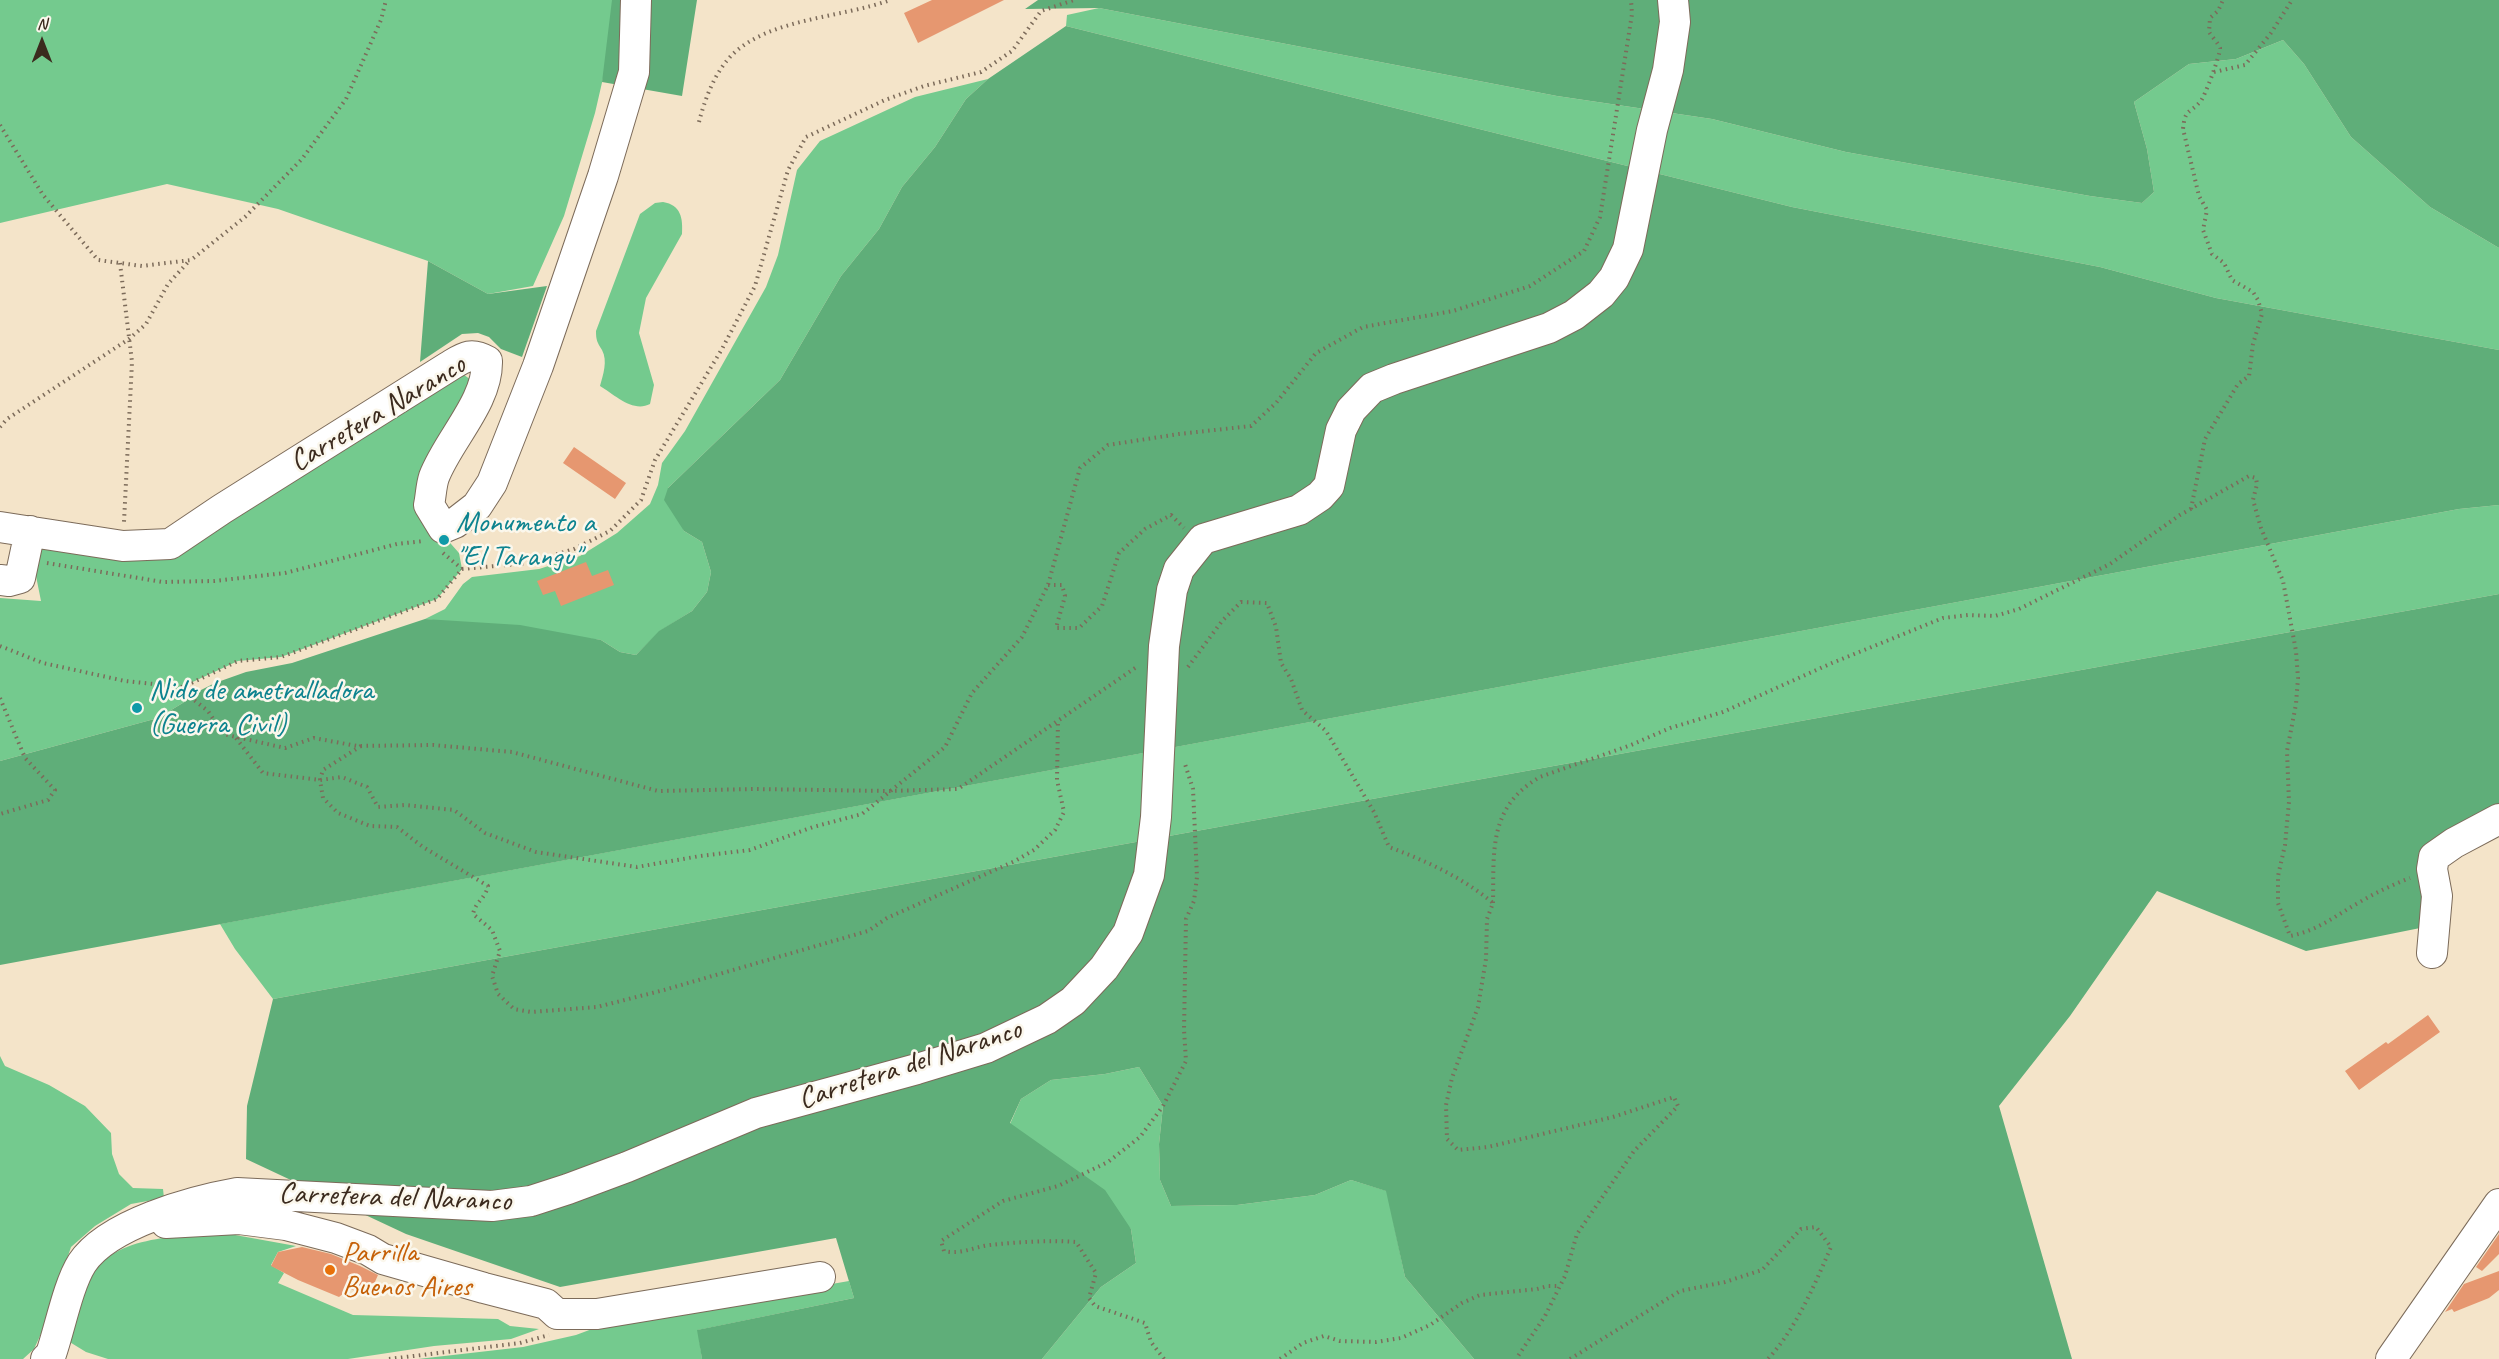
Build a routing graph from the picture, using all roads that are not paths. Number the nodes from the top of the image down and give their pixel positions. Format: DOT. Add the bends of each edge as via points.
graph roads {
  1 [pos="636,0"];
  2 [pos="1673,0"];
  3 [pos="0,527"];
  4 [pos="27,545"];
  5 [pos="0,580"];
  6 [pos="2499,819"];
  7 [pos="2433,953"];
  8 [pos="2499,1204"];
  9 [pos="146,1218"];
  10 [pos="820,1277"];
  11 [pos="46,1359"];
  12 [pos="2391,1359"];
  1 -- 4 [label="street, Carretera Naranco" via="634,72 603,176 538,366 492,483 477,506 436,534 429,505 434,477 484,380 487,361 468,356 170,544"];
  2 -- 9 [label="street, Carretera del Naranco" via="1675,22 1668,70 1628,249 1601,294 1549,328 1372,388 1351,410 1341,430 1334,471 1320,496 1299,510 1203,539 1179,569 1164,646 1156,817 1149,875 1128,933 1104,968 1073,1001 1047,1019 986,1048 756,1113 627,1167 531,1201 492,1206 237,1193 207,1198"];
  3 -- 4 [label="street, Carretera Naranco"];
  4 -- 5 [label="street" via="20,578"];
  6 -- 7 [label="street" via="2434,857 2437,896"];
  8 -- 12 [label="street"];
  9 -- 10 [label="street" via="158,1223 239,1219 286,1225 336,1238 383,1259 546,1304 557,1314 597,1314"];
  9 -- 11 [label="street, Carretera del Naranco" via="98,1245 81,1264"];
}
